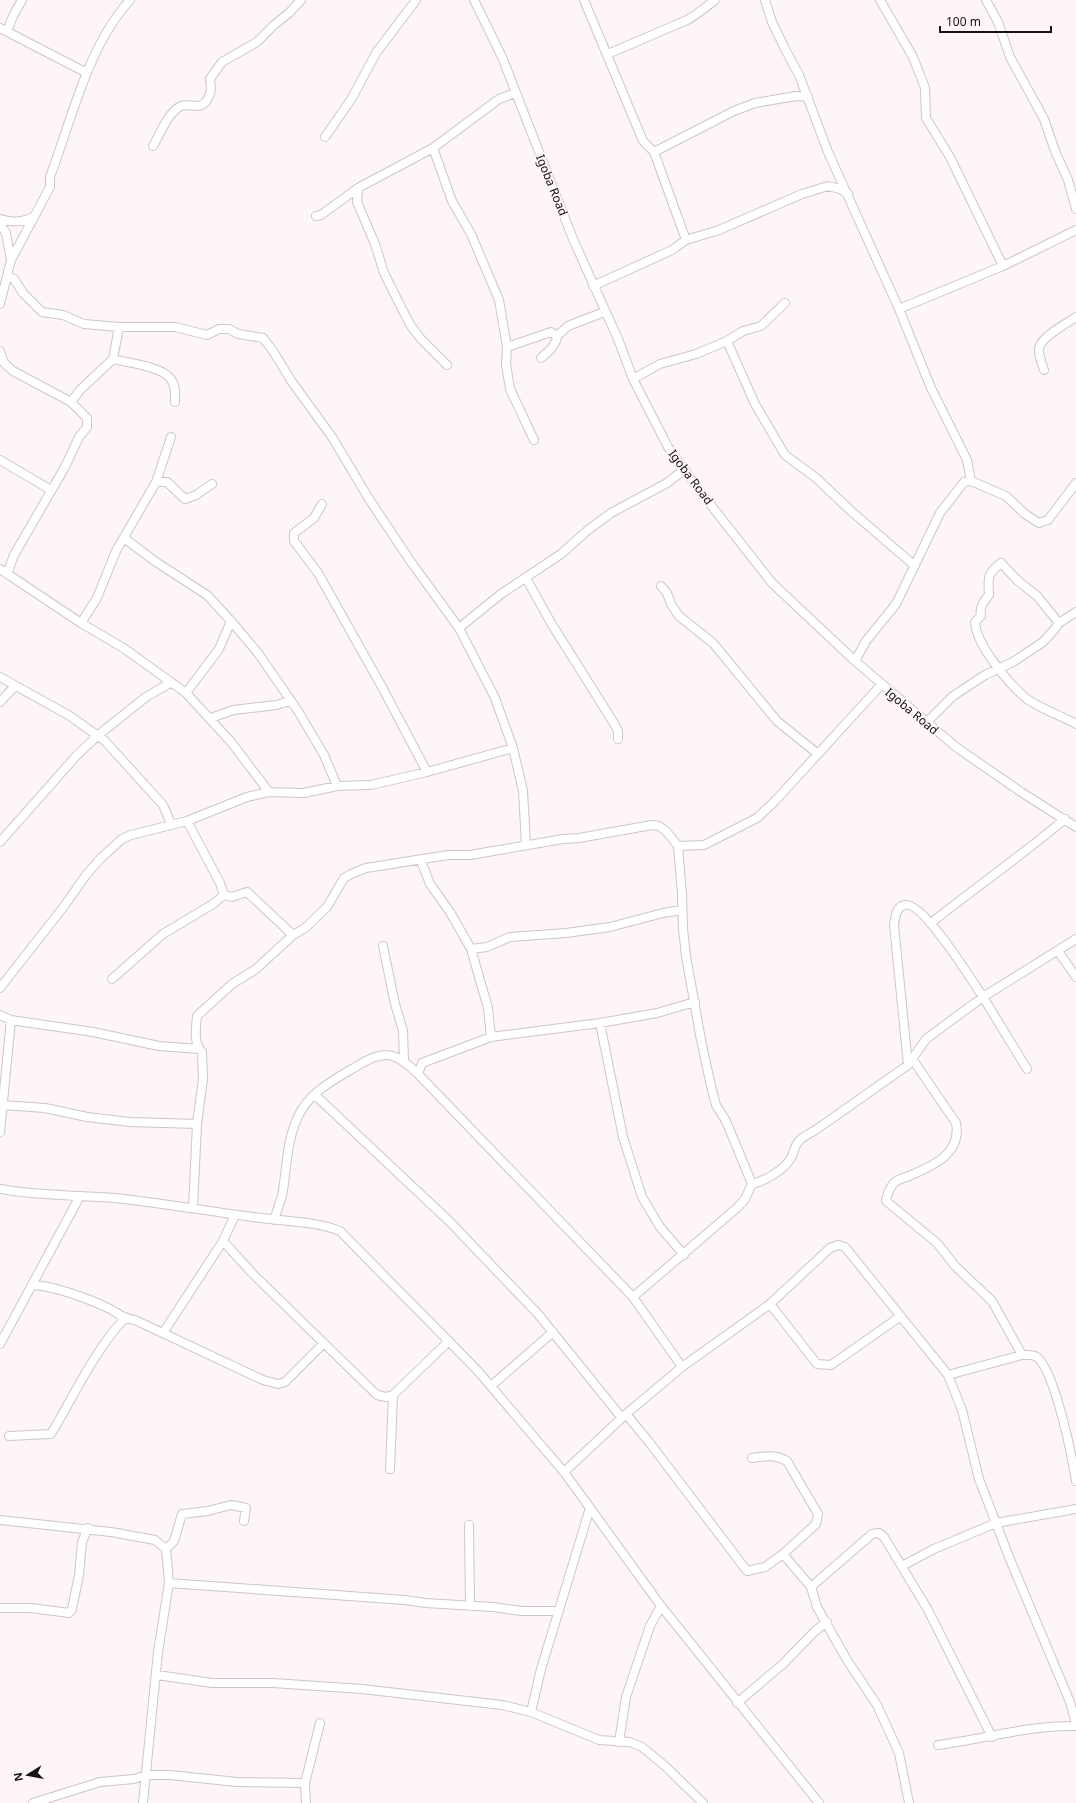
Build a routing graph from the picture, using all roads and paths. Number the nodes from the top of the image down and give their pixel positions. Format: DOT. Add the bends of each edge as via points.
graph roads {
  1 [pos="22,0"];
  2 [pos="130,0"];
  3 [pos="301,0"];
  4 [pos="416,0"];
  5 [pos="474,0"];
  6 [pos="584,0"];
  7 [pos="715,0"];
  8 [pos="765,0"];
  9 [pos="880,0"];
  10 [pos="986,0"];
  11 [pos="3,30"];
  12 [pos="608,54"];
  13 [pos="87,73"];
  14 [pos="515,93"];
  15 [pos="808,97"];
  16 [pos="325,137"];
  17 [pos="153,146"];
  18 [pos="433,148"];
  19 [pos="654,152"];
  20 [pos="838,172"];
  21 [pos="828,186"];
  22 [pos="358,188"];
  23 [pos="849,194"];
  24 [pos="1076,209"];
  25 [pos="316,216"];
  26 [pos="34,217"];
  27 [pos="0,219"];
  28 [pos="0,224"];
  29 [pos="1076,230"];
  30 [pos="686,240"];
  31 [pos="11,260"];
  32 [pos="1003,266"];
  33 [pos="7,276"];
  34 [pos="593,286"];
  35 [pos="785,303"];
  36 [pos="0,304"];
  37 [pos="899,309"];
  38 [pos="604,312"];
  39 [pos="1076,317"];
  40 [pos="119,327"];
  41 [pos="557,336"];
  42 [pos="727,341"];
  43 [pos="506,347"];
  44 [pos="0,351"];
  45 [pos="541,358"];
  46 [pos="113,359"];
  47 [pos="447,365"];
  48 [pos="1044,370"];
  49 [pos="633,379"];
  50 [pos="71,402"];
  51 [pos="175,402"];
  52 [pos="172,437"];
  53 [pos="534,440"];
  54 [pos="0,460"];
  55 [pos="685,469"];
  56 [pos="971,481"];
  57 [pos="156,482"];
  58 [pos="1076,483"];
  59 [pos="212,484"];
  60 [pos="51,490"];
  61 [pos="322,504"];
  62 [pos="124,538"];
  63 [pos="915,566"];
  64 [pos="3,571"];
  65 [pos="526,578"];
  66 [pos="661,586"];
  67 [pos="1076,612"];
  68 [pos="231,621"];
  69 [pos="1059,622"];
  70 [pos="82,623"];
  71 [pos="459,628"];
  72 [pos="855,661"];
  73 [pos="998,668"];
  74 [pos="0,677"];
  75 [pos="170,683"];
  76 [pos="881,685"];
  77 [pos="16,686"];
  78 [pos="186,693"];
  79 [pos="289,701"];
  80 [pos="0,702"];
  81 [pos="211,718"];
  82 [pos="926,723"];
  83 [pos="1076,724"];
  84 [pos="97,736"];
  85 [pos="618,739"];
  86 [pos="513,748"];
  87 [pos="818,754"];
  88 [pos="427,772"];
  89 [pos="337,786"];
  90 [pos="269,792"];
  91 [pos="1065,819"];
  92 [pos="187,821"];
  93 [pos="171,824"];
  94 [pos="1076,827"];
  95 [pos="0,842"];
  96 [pos="526,845"];
  97 [pos="678,846"];
  98 [pos="421,861"];
  99 [pos="224,895"];
  100 [pos="682,910"];
  101 [pos="931,923"];
  102 [pos="292,935"];
  103 [pos="1076,939"];
  104 [pos="383,946"];
  105 [pos="471,949"];
  106 [pos="1058,950"];
  107 [pos="1076,977"];
  108 [pos="112,979"];
  109 [pos="0,988"];
  110 [pos="983,997"];
  111 [pos="695,1002"];
  112 [pos="0,1015"];
  113 [pos="10,1020"];
  114 [pos="600,1023"];
  115 [pos="196,1035"];
  116 [pos="491,1038"];
  117 [pos="184,1048"];
  118 [pos="199,1049"];
  119 [pos="404,1060"];
  120 [pos="910,1062"];
  121 [pos="1027,1068"];
  122 [pos="418,1074"];
  123 [pos="314,1095"];
  124 [pos="2,1105"];
  125 [pos="197,1124"];
  126 [pos="0,1132"];
  127 [pos="752,1184"];
  128 [pos="0,1190"];
  129 [pos="80,1196"];
  130 [pos="193,1208"];
  131 [pos="235,1215"];
  132 [pos="274,1220"];
  133 [pos="223,1241"];
  134 [pos="684,1255"];
  135 [pos="33,1285"];
  136 [pos="633,1297"];
  137 [pos="770,1304"];
  138 [pos="901,1316"];
  139 [pos="124,1318"];
  140 [pos="553,1332"];
  141 [pos="163,1333"];
  142 [pos="449,1341"];
  143 [pos="324,1343"];
  144 [pos="0,1344"];
  145 [pos="1022,1355"];
  146 [pos="682,1367"];
  147 [pos="948,1375"];
  148 [pos="491,1386"];
  149 [pos="393,1395"];
  150 [pos="624,1416"];
  151 [pos="9,1436"];
  152 [pos="752,1458"];
  153 [pos="390,1469"];
  154 [pos="564,1472"];
  155 [pos="1076,1481"];
  156 [pos="590,1508"];
  157 [pos="1076,1509"];
  158 [pos="0,1520"];
  159 [pos="244,1522"];
  160 [pos="996,1523"];
  161 [pos="469,1525"];
  162 [pos="88,1528"];
  163 [pos="166,1549"];
  164 [pos="783,1554"];
  165 [pos="902,1566"];
  166 [pos="169,1583"];
  167 [pos="811,1587"];
  168 [pos="470,1606"];
  169 [pos="662,1606"];
  170 [pos="0,1608"];
  171 [pos="559,1611"];
  172 [pos="827,1622"];
  173 [pos="157,1675"];
  174 [pos="737,1702"];
  175 [pos="531,1712"];
  176 [pos="320,1723"];
  177 [pos="1076,1725"];
  178 [pos="992,1737"];
  179 [pos="618,1742"];
  180 [pos="938,1745"];
  181 [pos="147,1775"];
  182 [pos="305,1783"];
  183 [pos="33,1803"];
  184 [pos="143,1803"];
  185 [pos="306,1803"];
  186 [pos="704,1803"];
  187 [pos="819,1803"];
  188 [pos="909,1803"];
  1 -- 11 [label="street"];
  2 -- 13 [label="street" via="107,29"];
  3 -- 17 [label="street" via="257,42 222,62 210,79 212,92 206,103 200,106 180,106 171,114"];
  4 -- 16 [label="street" via="376,53 352,98"];
  5 -- 14 [label="street, Igoba Road" via="502,57"];
  6 -- 12 [label="street"];
  7 -- 12 [label="street" via="688,20"];
  8 -- 15 [label="street"];
  9 -- 32 [label="street" via="914,57 925,88 926,118 950,157"];
  10 -- 24 [label="street" via="998,22 1010,57 1044,119 1068,180"];
  11 -- 13 [label="street"];
  12 -- 19 [label="street" via="643,141"];
  13 -- 26 [label="street" via="50,176 50,187"];
  14 -- 18 [label="street" via="499,99"];
  14 -- 34 [label="street, Igoba Road"];
  15 -- 19 [label="street" via="796,96 755,103"];
  15 -- 20 [label="street"];
  18 -- 22 [label="street"];
  18 -- 43 [label="street" via="452,201 471,234 499,300"];
  19 -- 30 [label="street"];
  20 -- 21 [label="street"];
  20 -- 23 [label="street"];
  21 -- 23 [label="street"];
  21 -- 30 [label="street" via="802,194 719,230"];
  22 -- 25 [label="street"];
  22 -- 47 [label="street" via="357,202 384,273 402,309 421,339"];
  23 -- 37 [label="street"];
  26 -- 27 [label="street" via="22,222"];
  26 -- 31 [label="street"];
  28 -- 31 [label="street" via="6,233"];
  29 -- 32 [label="street"];
  30 -- 34 [label="street" via="672,250"];
  31 -- 33 [label="street"];
  32 -- 37 [label="street"];
  33 -- 36 [label="street"];
  33 -- 40 [label="street" via="14,279 23,293 42,312 63,315 84,324"];
  34 -- 38 [label="street, Igoba Road"];
  35 -- 42 [label="street" via="761,326 743,331"];
  37 -- 56 [label="street" via="932,388 967,460"];
  38 -- 41 [label="street" via="568,326"];
  38 -- 49 [label="street, Igoba Road" via="618,339"];
  39 -- 48 [label="street" via="1043,341 1039,347"];
  40 -- 46 [label="street"];
  40 -- 71 [label="street" via="175,327 207,335 220,329 229,329 238,334 263,338 332,437 407,556"];
  41 -- 43 [label="street" via="551,332"];
  41 -- 45 [label="street" via="551,349"];
  42 -- 49 [label="street" via="696,354 660,364"];
  42 -- 63 [label="street" via="755,404 785,455 815,477"];
  43 -- 53 [label="street" via="510,389"];
  44 -- 50 [label="street" via="4,363 13,371"];
  46 -- 50 [label="street"];
  46 -- 51 [label="street" via="156,369 170,377 175,388"];
  49 -- 55 [label="street, Igoba Road" via="668,447"];
  50 -- 60 [label="street" via="87,418 87,427"];
  52 -- 57 [label="street"];
  54 -- 60 [label="street"];
  55 -- 65 [label="street" via="666,483 611,513 561,554"];
  55 -- 72 [label="street, Igoba Road" via="772,583"];
  56 -- 58 [label="street" via="1006,496 1039,523 1048,520"];
  56 -- 63 [label="street" via="964,482 940,513"];
  57 -- 59 [label="street" via="167,482 185,499"];
  57 -- 62 [label="street"];
  60 -- 64 [label="street"];
  61 -- 88 [label="street" via="314,518 294,533 294,541 318,573"];
  62 -- 68 [label="street" via="207,595"];
  62 -- 70 [label="street" via="97,598"];
  63 -- 72 [label="street" via="896,604 866,641"];
  64 -- 70 [label="street"];
  65 -- 71 [label="street" via="501,594"];
  65 -- 85 [label="street" via="615,725"];
  66 -- 87 [label="street" via="668,593 671,604 679,616 713,643 778,721"];
  67 -- 69 [label="street"];
  68 -- 78 [label="street" via="219,649"];
  68 -- 79 [label="street" via="258,653"];
  69 -- 73 [label="street" via="1043,642 1013,662"];
  69 -- 73 [label="street" via="1037,596 1001,563 991,572 989,595 983,601 981,616 975,622 977,634"];
  70 -- 75 [label="street" via="126,649"];
  71 -- 86 [label="street" via="495,698"];
  72 -- 76 [label="street, Igoba Road"];
  73 -- 82 [label="street" via="973,681 953,696"];
  73 -- 83 [label="street" via="1028,699"];
  74 -- 77 [label="street"];
  75 -- 78 [label="street"];
  75 -- 84 [label="street" via="146,697"];
  76 -- 82 [label="street, Igoba Road"];
  76 -- 87 [label="street"];
  77 -- 80 [label="street"];
  77 -- 84 [label="street" via="70,716"];
  78 -- 81 [label="street"];
  79 -- 81 [label="street" via="277,705 233,710"];
  79 -- 89 [label="street" via="298,711 324,755"];
  81 -- 90 [label="street"];
  82 -- 91 [label="street, Igoba Road" via="956,747"];
  84 -- 93 [label="street" via="105,741 163,805"];
  84 -- 95 [label="street"];
  86 -- 88 [label="street"];
  86 -- 96 [label="street" via="523,791"];
  87 -- 97 [label="street" via="757,818 704,845"];
  88 -- 89 [label="street" via="371,784"];
  89 -- 90 [label="street" via="304,793"];
  90 -- 92 [label="street" via="247,797"];
  91 -- 94 [label="street, Igoba Road"];
  91 -- 101 [label="street"];
  92 -- 93 [label="street"];
  92 -- 99 [label="street"];
  93 -- 109 [label="street" via="131,835 115,844 86,875"];
  96 -- 97 [label="street" via="652,825 666,831"];
  96 -- 98 [label="street"];
  97 -- 100 [label="street"];
  98 -- 102 [label="street" via="366,868 344,878 327,907 305,928"];
  98 -- 105 [label="street" via="430,884"];
  99 -- 102 [label="street" via="232,896 247,892"];
  99 -- 108 [label="street" via="163,934"];
  100 -- 105 [label="street" via="610,927 566,933 510,936 487,947"];
  100 -- 111 [label="street" via="686,956"];
  101 -- 110 [label="street"];
  101 -- 120 [label="street" via="914,907 906,904 898,909 894,925"];
  102 -- 115 [label="street" via="256,969 232,984 197,1016"];
  103 -- 106 [label="street"];
  104 -- 119 [label="street" via="403,1031"];
  105 -- 116 [label="street" via="488,1008"];
  106 -- 107 [label="street"];
  106 -- 110 [label="street"];
  110 -- 120 [label="street" via="926,1039"];
  110 -- 121 [label="street"];
  111 -- 114 [label="street" via="657,1013"];
  111 -- 127 [label="street" via="716,1105 726,1121"];
  112 -- 113 [label="street"];
  113 -- 117 [label="street"];
  113 -- 124 [label="street"];
  114 -- 116 [label="street"];
  114 -- 134 [label="street" via="623,1137 642,1197 660,1227"];
  115 -- 117 [label="street"];
  115 -- 118 [label="street"];
  116 -- 122 [label="street" via="422,1063"];
  117 -- 118 [label="street"];
  118 -- 125 [label="street" via="202,1052 204,1069"];
  119 -- 122 [label="street"];
  119 -- 123 [label="street" via="387,1055 366,1060"];
  120 -- 127 [label="street" via="817,1130 801,1138 787,1163 765,1179"];
  120 -- 145 [label="street" via="956,1124 958,1132 951,1150 945,1156 934,1165 893,1184 886,1201 937,1243 956,1267 992,1301"];
  122 -- 136 [label="street"];
  123 -- 132 [label="street" via="301,1111 292,1132 283,1192"];
  123 -- 140 [label="street" via="449,1221"];
  124 -- 125 [label="street" via="45,1108 87,1117 130,1122"];
  124 -- 126 [label="street"];
  125 -- 130 [label="street"];
  127 -- 134 [label="street" via="738,1207"];
  128 -- 129 [label="street"];
  129 -- 130 [label="street"];
  129 -- 135 [label="street"];
  130 -- 131 [label="street"];
  131 -- 132 [label="street"];
  131 -- 133 [label="street"];
  132 -- 142 [label="street" via="323,1226 340,1231"];
  133 -- 141 [label="street"];
  133 -- 143 [label="street"];
  134 -- 136 [label="street"];
  135 -- 139 [label="street" via="72,1294 110,1309"];
  135 -- 144 [label="street"];
  136 -- 146 [label="street"];
  137 -- 138 [label="street" via="816,1364 822,1366 831,1365"];
  137 -- 138 [label="street" via="830,1248 838,1245 845,1247"];
  137 -- 146 [label="street"];
  138 -- 147 [label="street"];
  139 -- 141 [label="street" via="135,1320"];
  139 -- 151 [label="street" via="86,1370 51,1434"];
  140 -- 148 [label="street"];
  140 -- 150 [label="street"];
  141 -- 143 [label="street" via="263,1380 278,1384 285,1382"];
  142 -- 148 [label="street"];
  142 -- 149 [label="street"];
  143 -- 149 [label="street" via="377,1395"];
  145 -- 147 [label="street"];
  145 -- 155 [label="street" via="1037,1357 1052,1384 1062,1414"];
  146 -- 150 [label="street"];
  147 -- 160 [label="street" via="962,1410 979,1479"];
  148 -- 154 [label="street"];
  149 -- 153 [label="street"];
  150 -- 154 [label="street"];
  150 -- 164 [label="street" via="649,1442 747,1571 765,1567"];
  152 -- 164 [label="street" via="771,1455 787,1461 818,1514 816,1524"];
  154 -- 156 [label="street"];
  156 -- 169 [label="street"];
  156 -- 171 [label="street"];
  157 -- 160 [label="street"];
  158 -- 162 [label="street"];
  159 -- 163 [label="street" via="246,1508 231,1505 182,1514 174,1541"];
  160 -- 165 [label="street" via="934,1549"];
  160 -- 177 [label="street" via="1060,1677"];
  161 -- 168 [label="street"];
  162 -- 163 [label="street" via="155,1540"];
  162 -- 170 [label="street" via="82,1542 79,1575 69,1613 32,1608"];
  163 -- 166 [label="street"];
  164 -- 167 [label="street"];
  165 -- 167 [label="street" via="884,1537 879,1533 872,1534"];
  165 -- 178 [label="street" via="928,1610"];
  166 -- 168 [label="street"];
  166 -- 173 [label="street"];
  167 -- 172 [label="street"];
  168 -- 171 [label="street" via="521,1612"];
  169 -- 174 [label="street"];
  169 -- 179 [label="street" via="650,1626 626,1697"];
  171 -- 175 [label="street"];
  172 -- 174 [label="street"];
  172 -- 188 [label="street" via="847,1660 877,1705 894,1741"];
  173 -- 175 [label="street" via="212,1683 273,1683 369,1690 502,1706"];
  173 -- 181 [label="street"];
  174 -- 187 [label="street"];
  175 -- 179 [label="street" via="599,1740"];
  176 -- 182 [label="street"];
  177 -- 178 [label="street" via="1050,1726"];
  178 -- 180 [label="street"];
  179 -- 186 [label="street" via="630,1742 642,1747"];
  181 -- 182 [label="street" via="237,1782"];
  181 -- 183 [label="street" via="134,1779 100,1782"];
  181 -- 184 [label="street"];
  182 -- 185 [label="street"];
}
